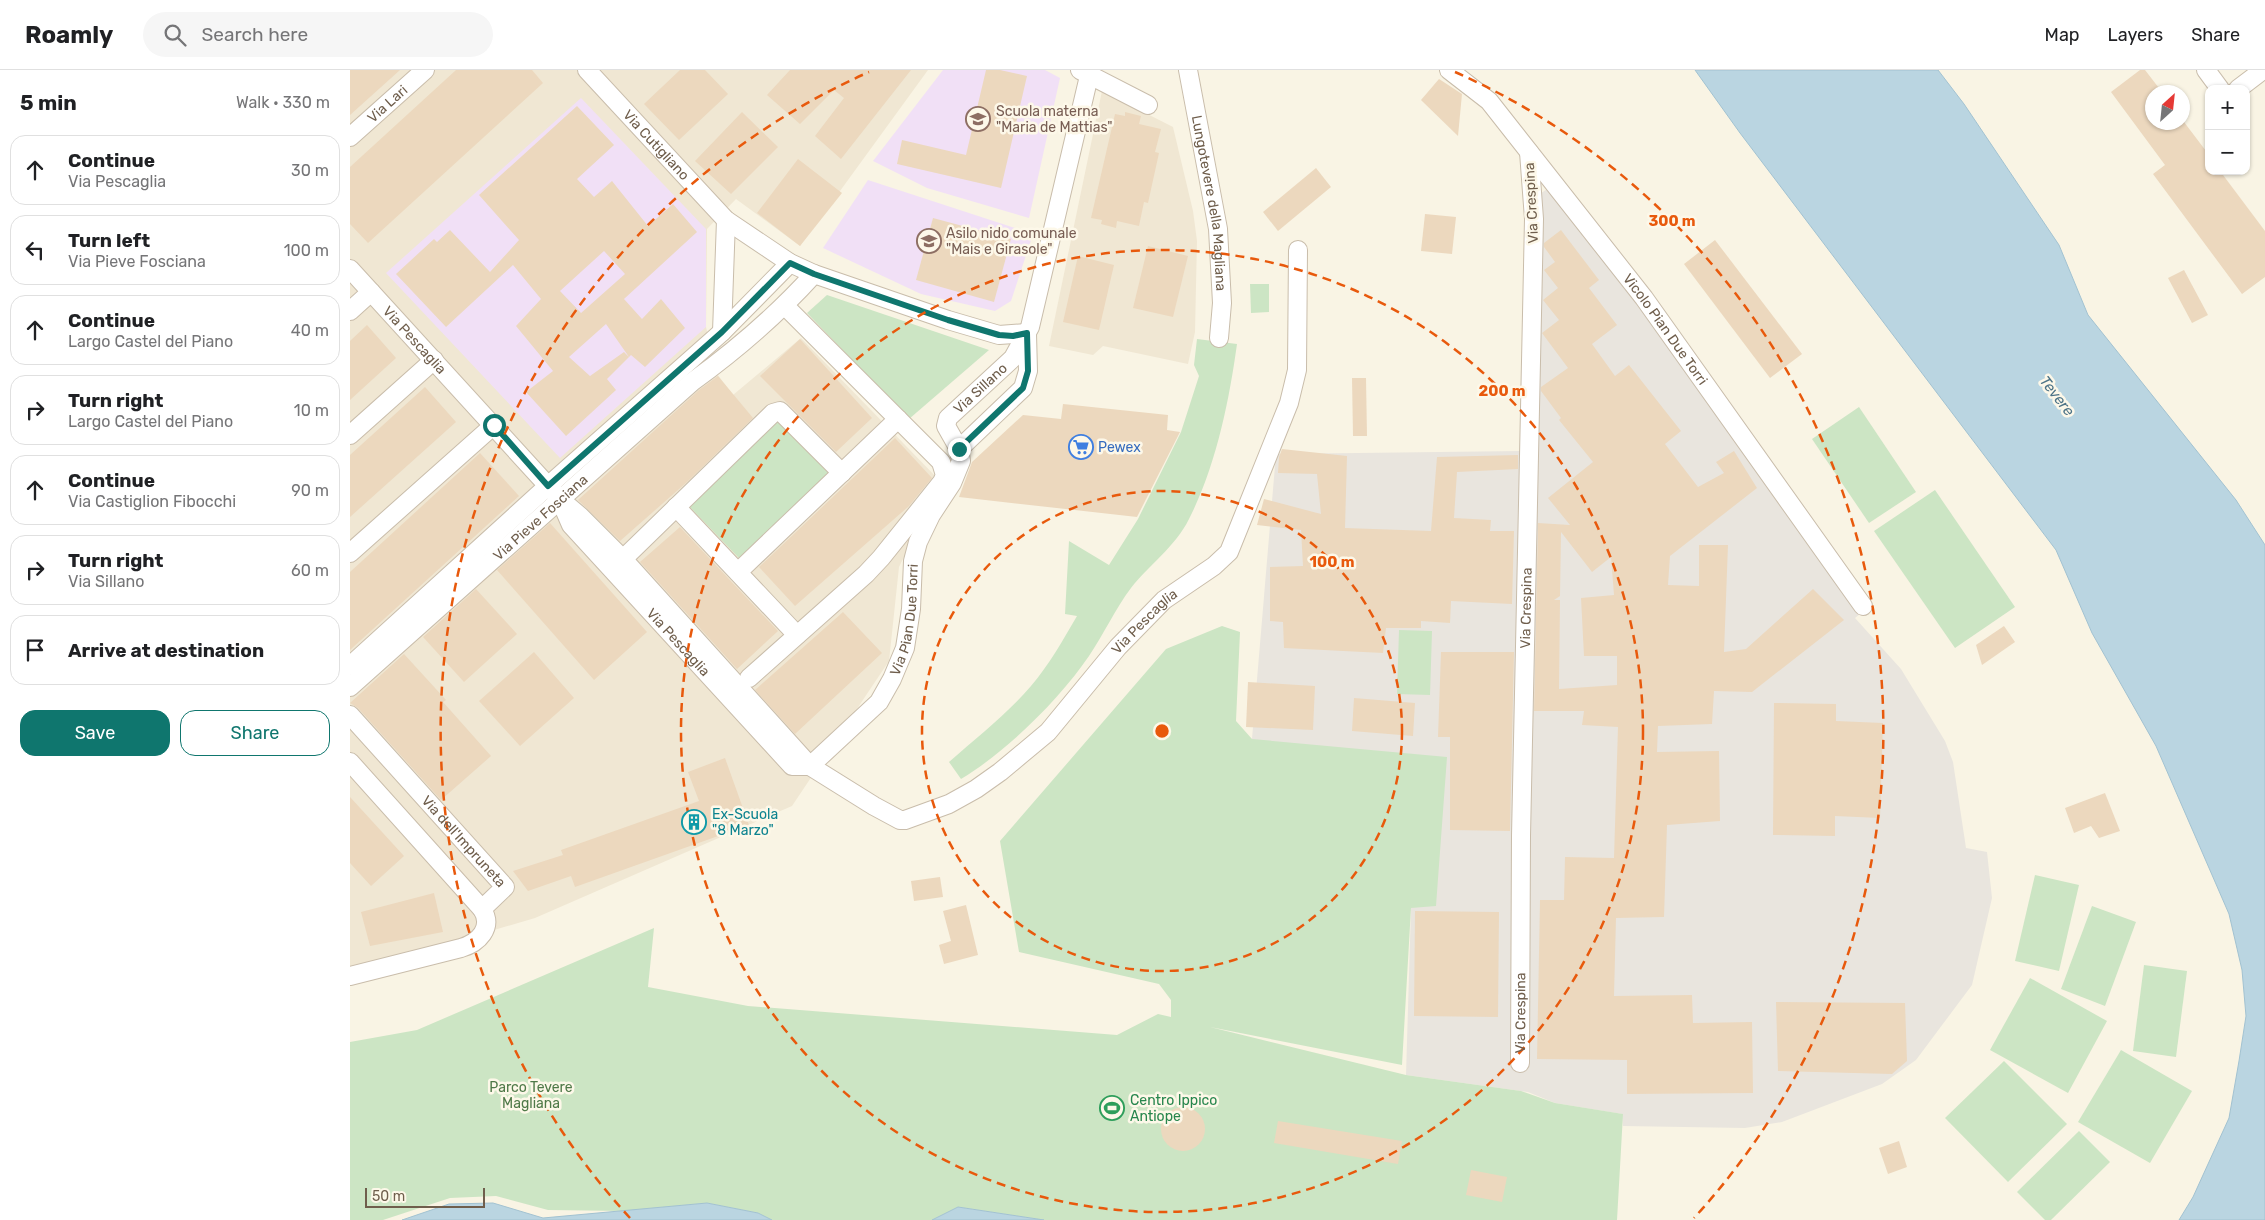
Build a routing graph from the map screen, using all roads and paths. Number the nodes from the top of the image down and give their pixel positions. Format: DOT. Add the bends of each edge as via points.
graph roads {
  1 [pos="424,70"];
  2 [pos="587,70"];
  3 [pos="1188,70"];
  4 [pos="1449,70"];
  5 [pos="2206,70"];
  6 [pos="2263,70"];
  7 [pos="1084,73"];
  8 [pos="2217,85"];
  9 [pos="2243,85"];
  10 [pos="1148,105"];
  11 [pos="350,137"];
  12 [pos="1529,152"];
  13 [pos="726,220"];
  14 [pos="1298,250"];
  15 [pos="790,263"];
  16 [pos="350,268"];
  17 [pos="814,274"];
  18 [pos="371,292"];
  19 [pos="784,306"];
  20 [pos="350,311"];
  21 [pos="722,332"];
  22 [pos="1027,333"];
  23 [pos="1218,338"];
  24 [pos="434,360"];
  25 [pos="898,420"];
  26 [pos="494,425"];
  27 [pos="350,435"];
  28 [pos="959,449"];
  29 [pos="842,473"];
  30 [pos="548,486"];
  31 [pos="560,499"];
  32 [pos="676,507"];
  33 [pos="350,553"];
  34 [pos="623,560"];
  35 [pos="738,572"];
  36 [pos="1863,606"];
  37 [pos="797,635"];
  38 [pos="350,666"];
  39 [pos="749,678"];
  40 [pos="350,687"];
  41 [pos="350,715"];
  42 [pos="350,762"];
  43 [pos="810,766"];
  44 [pos="482,909"];
  45 [pos="350,976"];
  46 [pos="1520,1063"];
  1 -- 11 [label="street, Via Lari"];
  2 -- 13 [label="street, Via Cutigliano"];
  3 -- 23 [label="street, Lungotevere della Magliana" via="1218,229 1222,303"];
  4 -- 12 [label="street, Vicolo Pian Due Torri" via="1489,101"];
  5 -- 8 [label="street"];
  6 -- 9 [label="street"];
  7 -- 10 [label="street"];
  7 -- 22 [label="street, Via Sillano" via="1058,216"];
  12 -- 36 [label="street, Vicolo Pian Due Torri" via="1644,298"];
  12 -- 46 [label="street, Via Crespina" via="1534,219 1521,836"];
  13 -- 15 [label="street, Via Cutigliano"];
  13 -- 21 [label="street"];
  14 -- 43 [label="street, Via Pescaglia" via="1296,376 1289,403 1234,542 1225,557 1181,586 1144,619 1048,732 988,781 949,804 900,820"];
  15 -- 17 [label="street, Via Cutigliano"];
  15 -- 21 [label="street, Via Pieve Fosciana"];
  16 -- 18 [label="street, Via Pescaglia"];
  17 -- 19 [label="street, Via Pieve Fosciana"];
  17 -- 22 [label="street, Via Cutigliano" via="999,335"];
  18 -- 20 [label="street"];
  18 -- 24 [label="street, Via Pescaglia"];
  19 -- 25 [label="street"];
  19 -- 31 [label="street, Via Pieve Fosciana"];
  21 -- 30 [label="street, Via Pieve Fosciana"];
  22 -- 28 [label="street, Via Sillano" via="1028,371 1023,388"];
  22 -- 28 [label="street, Via Sillano" via="1013,358 948,418 946,426"];
  24 -- 26 [label="street, Via Pescaglia"];
  24 -- 27 [label="street"];
  25 -- 29 [label="street"];
  25 -- 37 [label="street" via="941,462 945,475 942,482 876,564"];
  26 -- 30 [label="street, Via Pescaglia"];
  26 -- 33 [label="street"];
  28 -- 43 [label="street, Via Pian Due Torri" via="961,462 952,483 930,515 918,542 913,561 905,648 892,679 879,702"];
  29 -- 32 [label="street" via="780,411 763,421"];
  29 -- 35 [label="street"];
  30 -- 31 [label="street, Via Pescaglia"];
  30 -- 38 [label="street, Via Pieve Fosciana"];
  31 -- 34 [label="street, Via Pescaglia"];
  31 -- 40 [label="street, Via Pieve Fosciana"];
  31 -- 43 [label="street, Via Pescaglia" via="571,525 792,766"];
  32 -- 34 [label="street"];
  32 -- 35 [label="street"];
  34 -- 43 [label="street, Via Pescaglia"];
  35 -- 37 [label="street"];
  37 -- 39 [label="street"];
  41 -- 44 [label="street, Via dell'Impruneta" via="505,887"];
  42 -- 44 [label="street, Via dell'Impruneta"];
  44 -- 45 [label="street" via="486,924 477,942"];
}
